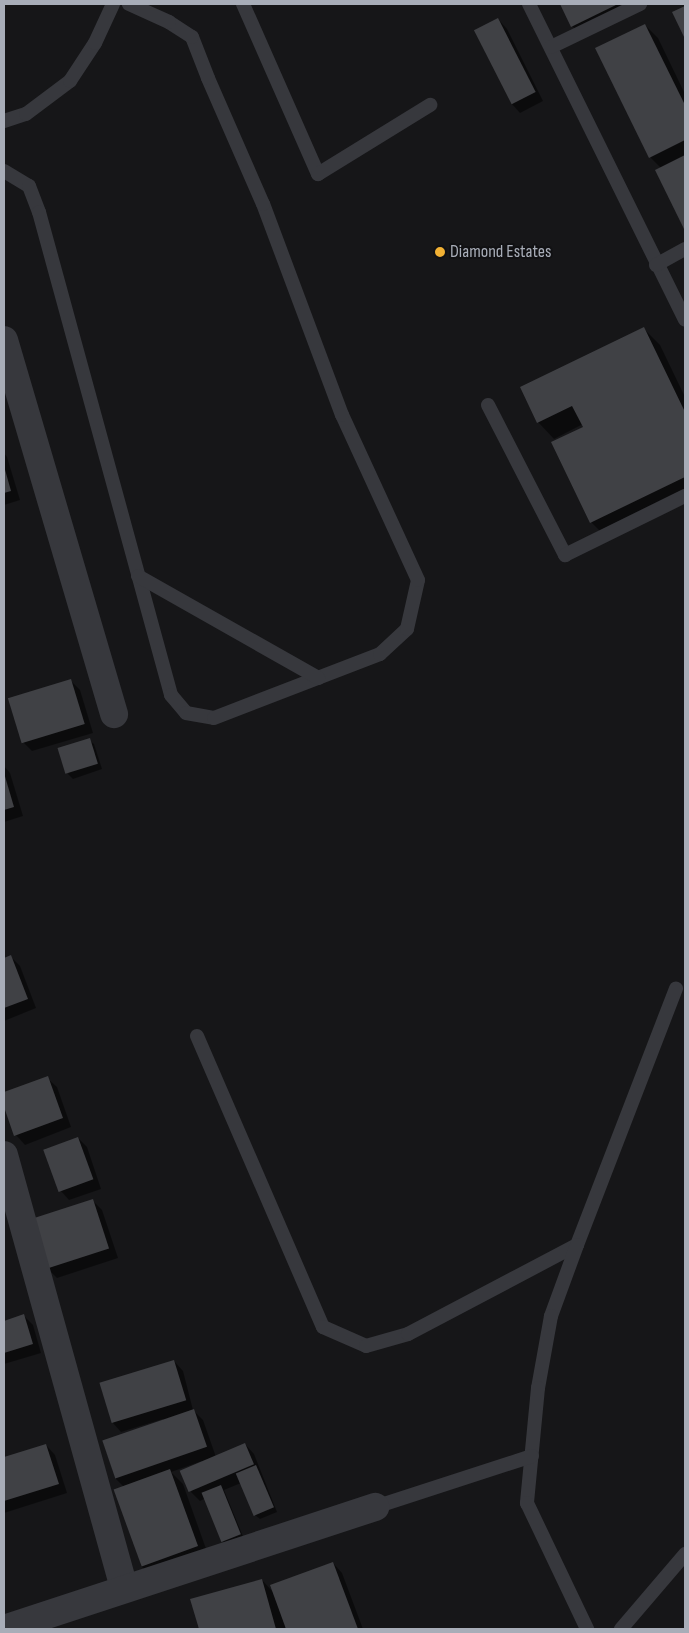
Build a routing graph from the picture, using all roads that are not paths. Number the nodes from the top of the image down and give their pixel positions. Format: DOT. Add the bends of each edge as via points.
graph roads {
  1 [pos="113,4"];
  2 [pos="128,4"];
  3 [pos="243,4"];
  4 [pos="529,4"];
  5 [pos="640,4"];
  6 [pos="551,47"];
  7 [pos="430,105"];
  8 [pos="4,120"];
  9 [pos="4,171"];
  10 [pos="685,249"];
  11 [pos="656,265"];
  12 [pos="685,320"];
  13 [pos="4,340"];
  14 [pos="488,404"];
  15 [pos="685,496"];
  16 [pos="138,576"];
  17 [pos="318,678"];
  18 [pos="114,714"];
  19 [pos="676,988"];
  20 [pos="197,1036"];
  21 [pos="4,1155"];
  22 [pos="577,1244"];
  23 [pos="532,1456"];
  24 [pos="375,1507"];
  25 [pos="685,1554"];
  26 [pos="124,1589"];
  27 [pos="4,1629"];
  28 [pos="588,1629"];
  29 [pos="621,1629"];
  1 -- 8 [label="lane" via="95,43 70,81 26,114"];
  2 -- 17 [label="lane" via="169,22 192,37 263,204 342,415 418,580 407,629 380,654"];
  3 -- 7 [label="lane" via="318,174"];
  4 -- 6 [label="lane"];
  5 -- 6 [label="lane"];
  6 -- 11 [label="lane"];
  9 -- 16 [label="lane" via="29,186 39,212"];
  10 -- 11 [label="lane"];
  11 -- 12 [label="lane"];
  13 -- 18 [label="street"];
  14 -- 15 [label="lane" via="565,555"];
  16 -- 17 [label="lane"];
  16 -- 17 [label="lane" via="171,695 186,714 214,718"];
  19 -- 22 [label="lane"];
  20 -- 22 [label="lane" via="323,1327 366,1346 408,1334"];
  21 -- 26 [label="street"];
  22 -- 23 [label="lane" via="551,1316 538,1388"];
  23 -- 24 [label="lane"];
  23 -- 28 [label="lane" via="527,1502"];
  24 -- 26 [label="street"];
  25 -- 29 [label="lane"];
  26 -- 27 [label="street"];
}
